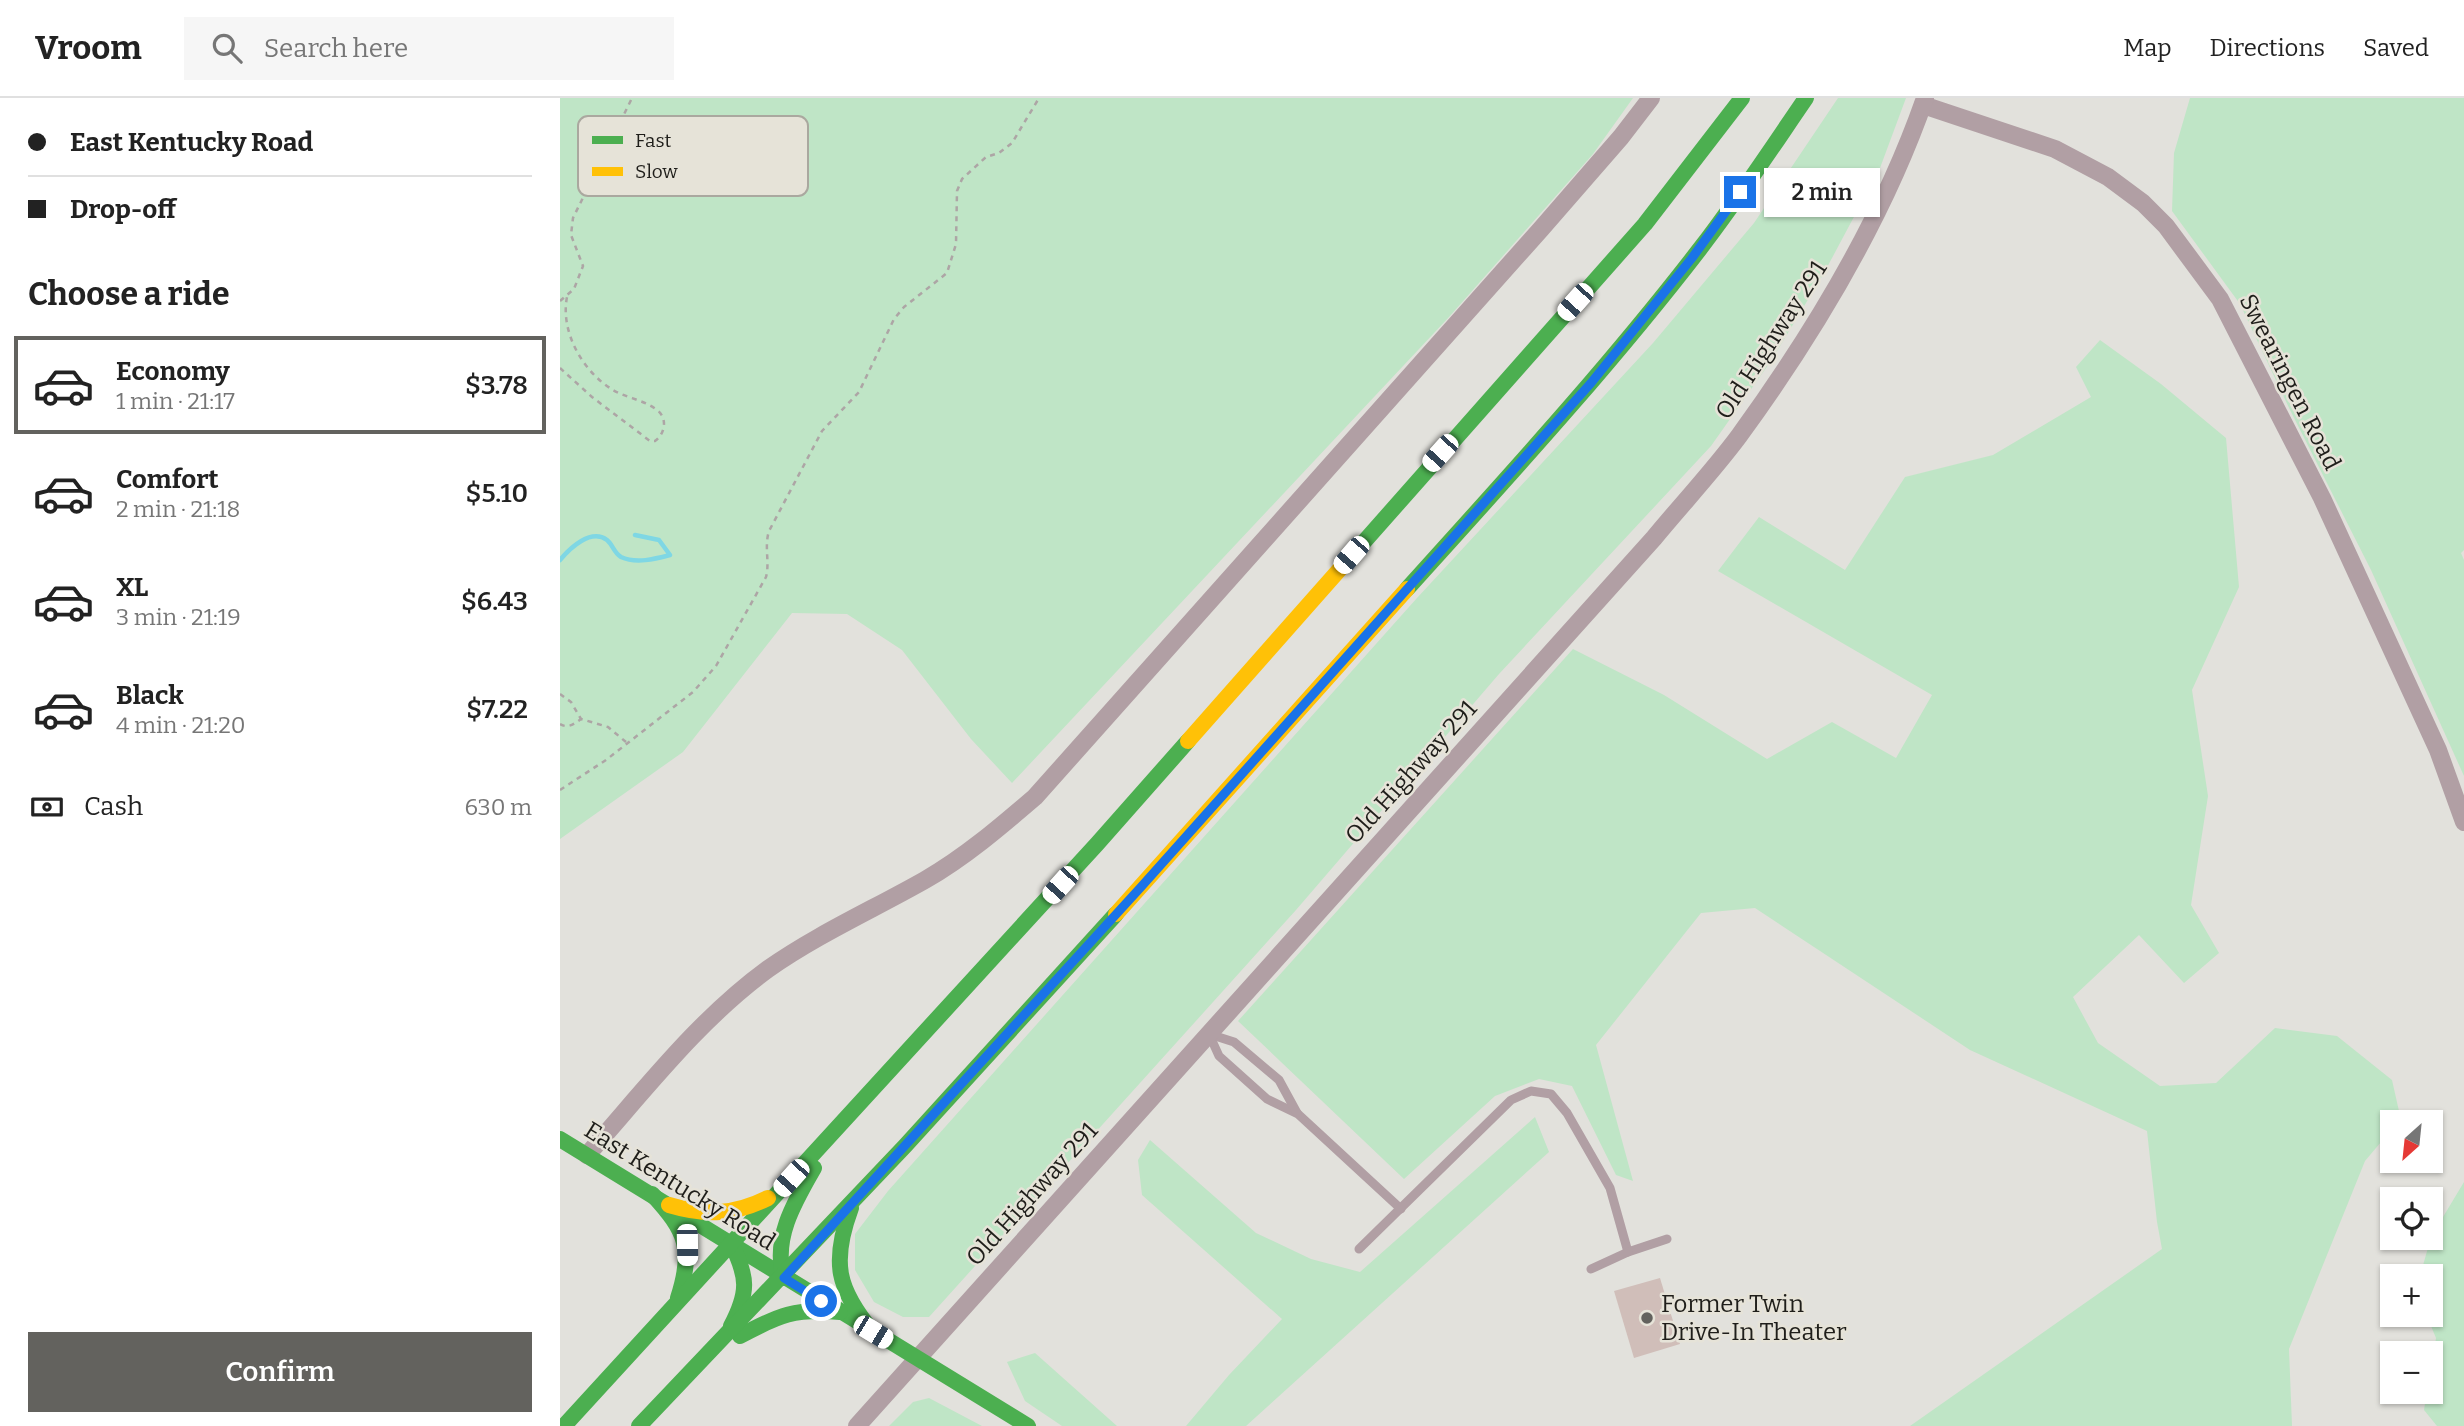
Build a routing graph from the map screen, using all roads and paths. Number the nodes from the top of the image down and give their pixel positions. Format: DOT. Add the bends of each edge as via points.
graph roads {
  1 [pos="632,98"];
  2 [pos="1039,98"];
  3 [pos="1651,98"];
  4 [pos="1742,98"];
  5 [pos="1805,98"];
  6 [pos="1924,102"];
  7 [pos="623,116"];
  8 [pos="584,196"];
  9 [pos="567,297"];
  10 [pos="560,301"];
  11 [pos="560,368"];
  12 [pos="560,694"];
  13 [pos="581,719"];
  14 [pos="560,724"];
  15 [pos="626,742"];
  16 [pos="560,790"];
  17 [pos="2464,822"];
  18 [pos="1209,1034"];
  19 [pos="1298,1114"];
  20 [pos="835,1130"];
  21 [pos="560,1139"];
  22 [pos="587,1155"];
  23 [pos="652,1194"];
  24 [pos="776,1194"];
  25 [pos="853,1202"];
  26 [pos="669,1205"];
  27 [pos="1401,1209"];
  28 [pos="1667,1239"];
  29 [pos="732,1242"];
  30 [pos="1359,1249"];
  31 [pos="1628,1252"];
  32 [pos="1591,1269"];
  33 [pos="784,1278"];
  34 [pos="677,1303"];
  35 [pos="840,1312"];
  36 [pos="873,1332"];
  37 [pos="724,1339"];
  38 [pos="711,1352"];
  39 [pos="917,1359"];
  40 [pos="564,1426"];
  41 [pos="639,1426"];
  42 [pos="857,1426"];
  43 [pos="1028,1426"];
  1 -- 7 [label="path"];
  2 -- 15 [label="path" via="1012,144 986,157 962,179 957,191 956,244 947,273 894,319 859,392 822,431 768,531 766,577 716,666 693,692"];
  3 -- 22 [label="street" via="1541,229 1034,797 982,842 926,879 817,937 767,970 681,1049"];
  4 -- 20 [label="main road" via="1645,224 1097,844"];
  5 -- 25 [label="main road" via="1692,258 1591,383"];
  6 -- 17 [label="street, Swearingen Road" via="2054,149 2108,177 2166,226 2220,299 2322,498 2438,750"];
  6 -- 18 [label="street, Old Highway 291" via="1894,174 1817,321 1737,438 1654,538"];
  8 -- 9 [label="path" via="571,235 583,266"];
  9 -- 10 [label="path"];
  9 -- 11 [label="path" via="561,316 579,359 610,388 661,413 662,435 650,441"];
  12 -- 13 [label="path"];
  13 -- 14 [label="path" via="573,725"];
  13 -- 15 [label="path" via="608,727"];
  15 -- 16 [label="path"];
  18 -- 19 [label="lane" via="1219,1056 1267,1099"];
  18 -- 19 [label="lane" via="1234,1042 1279,1080"];
  18 -- 39 [label="street, Old Highway 291"];
  19 -- 27 [label="lane"];
  20 -- 24 [label="main road"];
  20 -- 33 [label="main road" via="787,1221 779,1255"];
  21 -- 22 [label="main road, East Kentucky Road"];
  22 -- 23 [label="main road, East Kentucky Road"];
  23 -- 26 [label="main road, East Kentucky Road"];
  23 -- 34 [label="main road" via="676,1219 687,1245 688,1265"];
  24 -- 26 [label="main road" via="745,1211 723,1214"];
  24 -- 29 [label="main road"];
  25 -- 33 [label="main road"];
  25 -- 36 [label="main road" via="841,1250 841,1276 850,1304"];
  26 -- 29 [label="main road, East Kentucky Road"];
  27 -- 30 [label="lane"];
  27 -- 31 [label="lane" via="1511,1100 1531,1091 1551,1094 1610,1188"];
  28 -- 31 [label="lane"];
  29 -- 33 [label="main road, East Kentucky Road"];
  29 -- 34 [label="main road"];
  29 -- 37 [label="main road" via="746,1282 743,1305"];
  31 -- 32 [label="lane"];
  33 -- 35 [label="main road, East Kentucky Road"];
  33 -- 37 [label="main road"];
  34 -- 40 [label="main road"];
  35 -- 36 [label="main road, East Kentucky Road"];
  35 -- 38 [label="main road" via="804,1309 779,1315"];
  36 -- 39 [label="main road, East Kentucky Road"];
  37 -- 38 [label="main road"];
  38 -- 41 [label="main road"];
  39 -- 42 [label="street, Old Highway 291"];
  39 -- 43 [label="main road, East Kentucky Road"];
}
